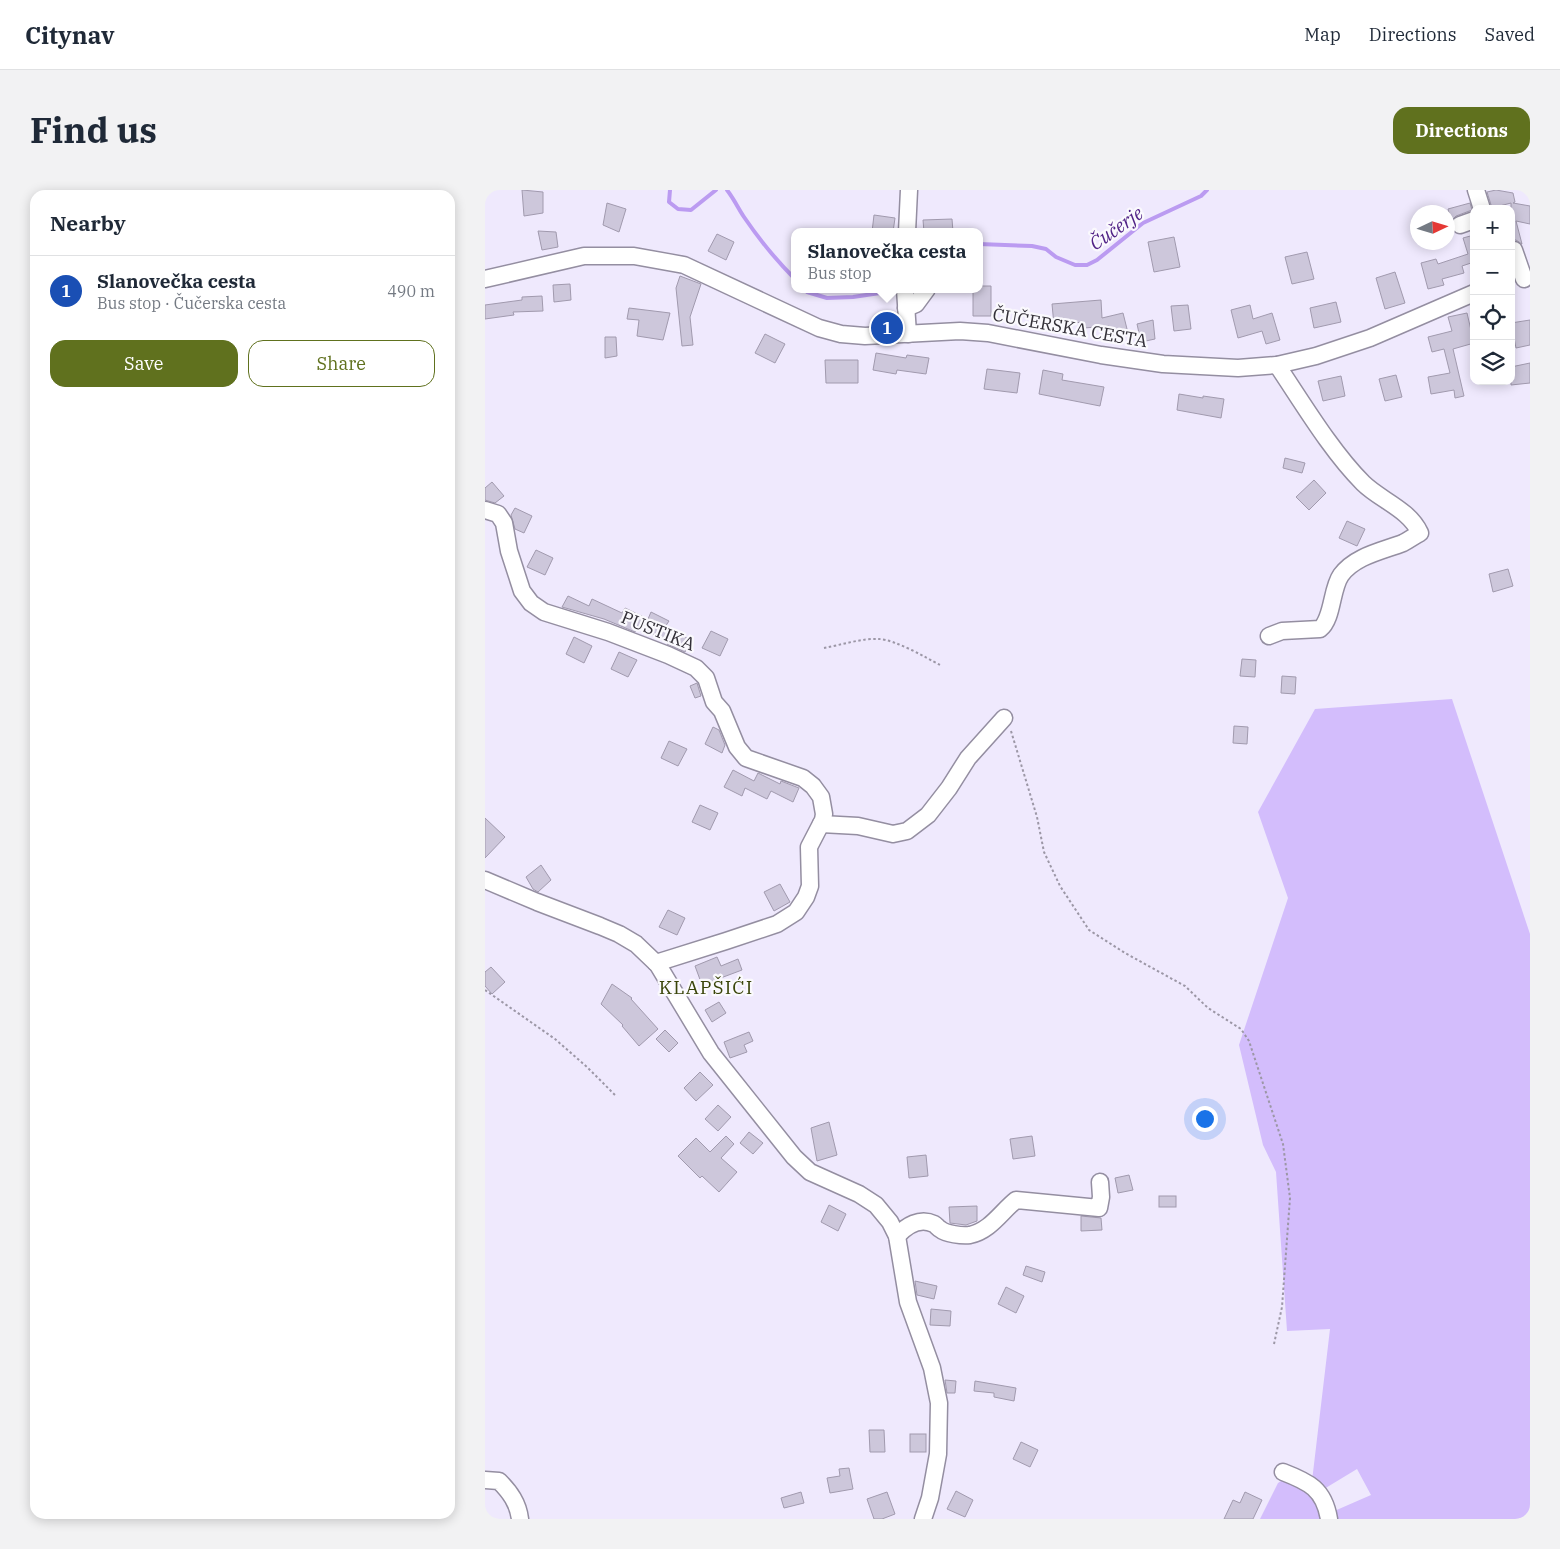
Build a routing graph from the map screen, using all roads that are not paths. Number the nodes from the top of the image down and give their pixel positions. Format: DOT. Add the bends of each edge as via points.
graph roads {
  1 [pos="909,190"];
  2 [pos="1476,190"];
  3 [pos="1481,205"];
  4 [pos="907,228"];
  5 [pos="1515,254"];
  6 [pos="485,279"];
  7 [pos="1522,280"];
  8 [pos="924,293"];
  9 [pos="1470,295"];
  10 [pos="906,299"];
  11 [pos="908,334"];
  12 [pos="1277,365"];
  13 [pos="485,510"];
  14 [pos="1269,636"];
  15 [pos="1004,718"];
  16 [pos="821,824"];
  17 [pos="485,880"];
  18 [pos="656,963"];
  19 [pos="1100,1182"];
  20 [pos="897,1236"];
  21 [pos="1283,1472"];
  22 [pos="485,1480"];
  23 [pos="520,1519"];
  24 [pos="923,1519"];
  25 [pos="1329,1519"];
  1 -- 4 [label="street"];
  2 -- 3 [label="street"];
  5 -- 7 [label="street"];
  6 -- 11 [label="street, ČUČERSKA CESTA" via="584,256 634,256 683,265 826,330 865,336"];
  8 -- 10 [label="street" via="916,304"];
  9 -- 12 [label="street, ČUČERSKA CESTA" via="1370,338"];
  10 -- 11 [label="street"];
  11 -- 12 [label="street, ČUČERSKA CESTA" via="987,332 1163,364 1238,368"];
  12 -- 14 [label="street" via="1339,456 1364,484 1407,516 1419,533 1346,569 1337,582 1323,628 1283,631"];
  13 -- 16 [label="street, PUSTIKA" via="498,514 504,523 522,591 531,604 544,612 608,632 696,668 706,678 714,702 725,717 741,753 751,761 803,778 813,786 821,797 824,814"];
  15 -- 16 [label="street" via="968,758 928,815 907,831 893,834 858,826"];
  16 -- 18 [label="street, PUSTIKA" via="809,847 810,886 796,912 777,924"];
  17 -- 18 [label="street" via="619,934 636,944"];
  18 -- 20 [label="street" via="711,1053 794,1157 810,1172 876,1205"];
  19 -- 20 [label="street" via="1099,1208 1015,1200 988,1227 970,1234 941,1230 934,1224 917,1222"];
  20 -- 24 [label="street" via="908,1302 931,1368 939,1403 937,1454"];
  21 -- 25 [label="street" via="1305,1480 1316,1489 1324,1501"];
  22 -- 23 [label="street" via="499,1481 509,1491"];
}
